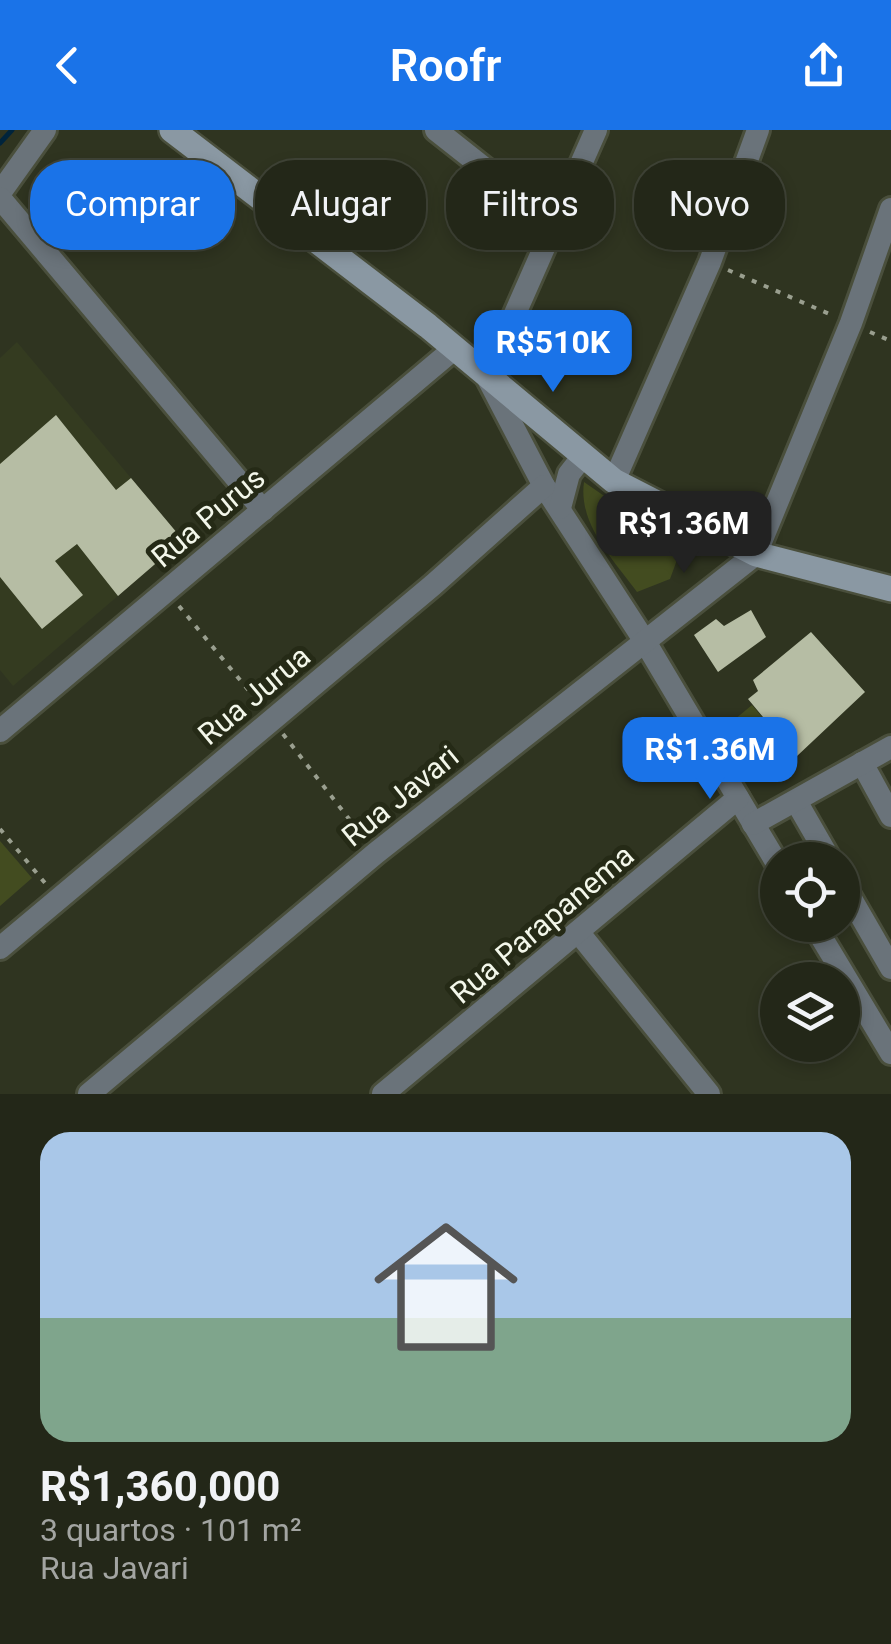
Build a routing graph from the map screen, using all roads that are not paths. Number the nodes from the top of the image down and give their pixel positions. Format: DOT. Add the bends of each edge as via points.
graph roads {
  1 [pos="44,130"];
  2 [pos="172,130"];
  3 [pos="436,130"];
  4 [pos="596,130"];
  5 [pos="758,130"];
  6 [pos="474,160"];
  7 [pos="583,160"];
  8 [pos="0,195"];
  9 [pos="891,209"];
  10 [pos="543,250"];
  11 [pos="455,348"];
  12 [pos="487,376"];
  13 [pos="583,456"];
  14 [pos="614,481"];
  15 [pos="544,486"];
  16 [pos="560,508"];
  17 [pos="263,510"];
  18 [pos="756,554"];
  19 [pos="891,590"];
  20 [pos="644,640"];
  21 [pos="0,731"];
  22 [pos="891,747"];
  23 [pos="862,763"];
  24 [pos="738,798"];
  25 [pos="796,801"];
  26 [pos="891,816"];
  27 [pos="753,824"];
  28 [pos="764,842"];
  29 [pos="820,842"];
  30 [pos="860,914"];
  31 [pos="579,933"];
  32 [pos="824,942"];
  33 [pos="0,948"];
  34 [pos="891,968"];
  35 [pos="891,1053"];
  36 [pos="89,1094"];
  37 [pos="384,1094"];
  38 [pos="709,1094"];
  1 -- 8 [label="street"];
  2 -- 11 [label="street"];
  3 -- 6 [label="street"];
  4 -- 7 [label="street"];
  5 -- 14 [label="street" via="710,262"];
  8 -- 17 [label="street"];
  9 -- 18 [label="street"];
  10 -- 12 [label="street"];
  11 -- 12 [label="street"];
  11 -- 17 [label="street, Rua Purus"];
  12 -- 13 [label="street"];
  12 -- 15 [label="street"];
  13 -- 14 [label="street"];
  13 -- 16 [label="street" via="563,487"];
  14 -- 18 [label="street"];
  15 -- 16 [label="street"];
  15 -- 33 [label="street, Rua Jurua"];
  16 -- 20 [label="street"];
  17 -- 21 [label="street, Rua Purus"];
  18 -- 19 [label="street"];
  18 -- 20 [label="street, Rua Javari"];
  20 -- 24 [label="street"];
  20 -- 36 [label="street, Rua Javari"];
  22 -- 23 [label="street"];
  23 -- 25 [label="street"];
  23 -- 26 [label="street"];
  24 -- 27 [label="street"];
  24 -- 31 [label="street, Rua Parapanema"];
  25 -- 27 [label="street"];
  25 -- 29 [label="street"];
  27 -- 28 [label="street"];
  30 -- 34 [label="street"];
  31 -- 37 [label="street, Rua Parapanema"];
  31 -- 38 [label="street"];
  32 -- 35 [label="street"];
}
